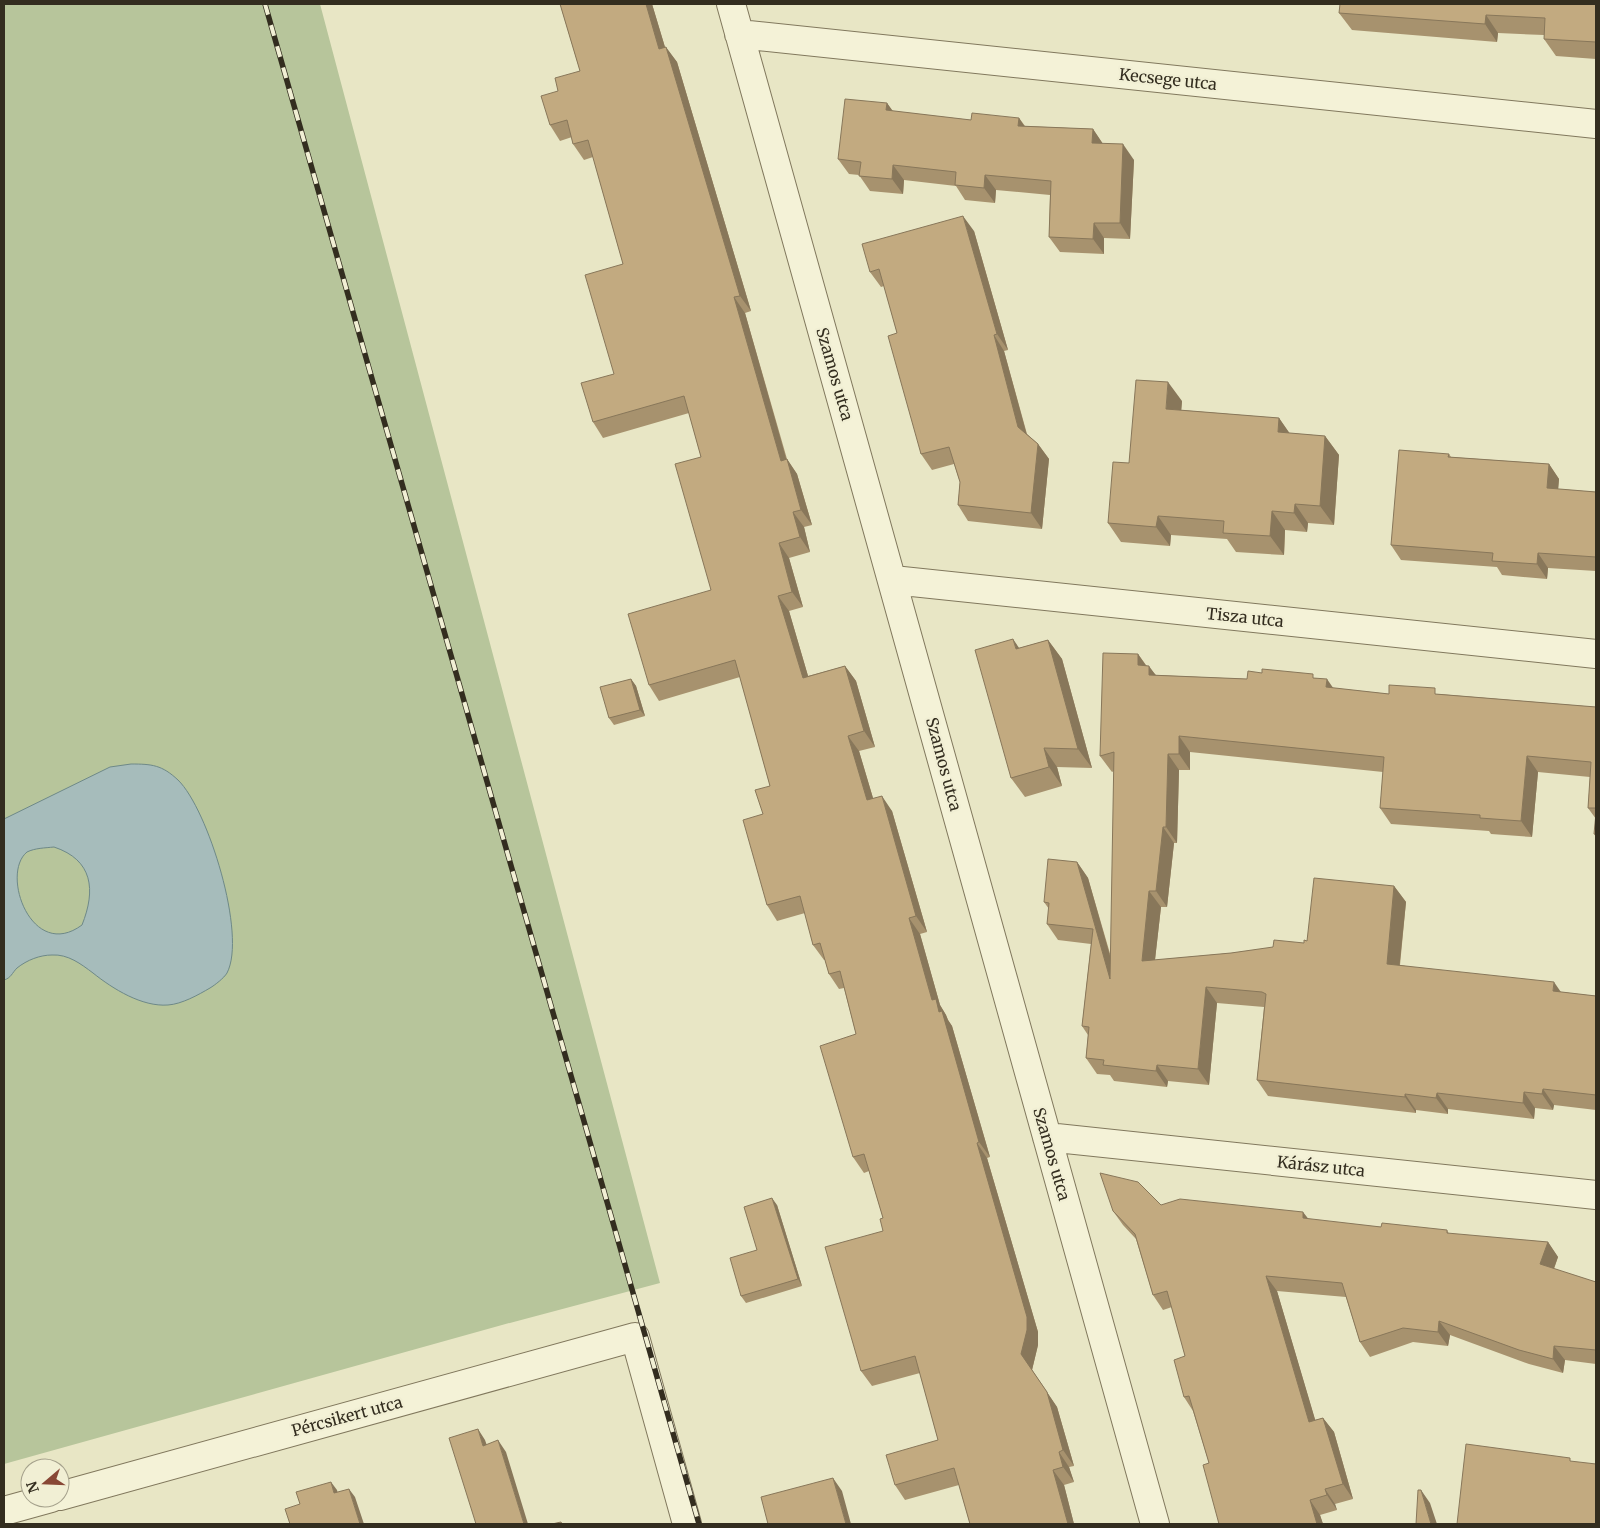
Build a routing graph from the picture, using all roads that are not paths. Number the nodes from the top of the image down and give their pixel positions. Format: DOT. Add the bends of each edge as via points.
graph roads {
  1 [pos="731,4"];
  2 [pos="739,34"];
  3 [pos="1596,124"];
  4 [pos="893,580"];
  5 [pos="1596,654"];
  6 [pos="1047,1137"];
  7 [pos="1596,1195"];
  8 [pos="70,1493"];
  9 [pos="20,1507"];
  10 [pos="4,1511"];
  11 [pos="687,1524"];
  12 [pos="1155,1524"];
  1 -- 2 [label="street, Szamos utca"];
  2 -- 3 [label="street, Kecsege utca"];
  2 -- 4 [label="street, Szamos utca"];
  4 -- 5 [label="street, Tisza utca"];
  4 -- 6 [label="street, Szamos utca"];
  6 -- 7 [label="street, Kárász utca"];
  6 -- 12 [label="street, Szamos utca"];
  8 -- 11 [label="street, Pércsikert utca" via="635,1337"];
  9 -- 10 [label="street"];
}
